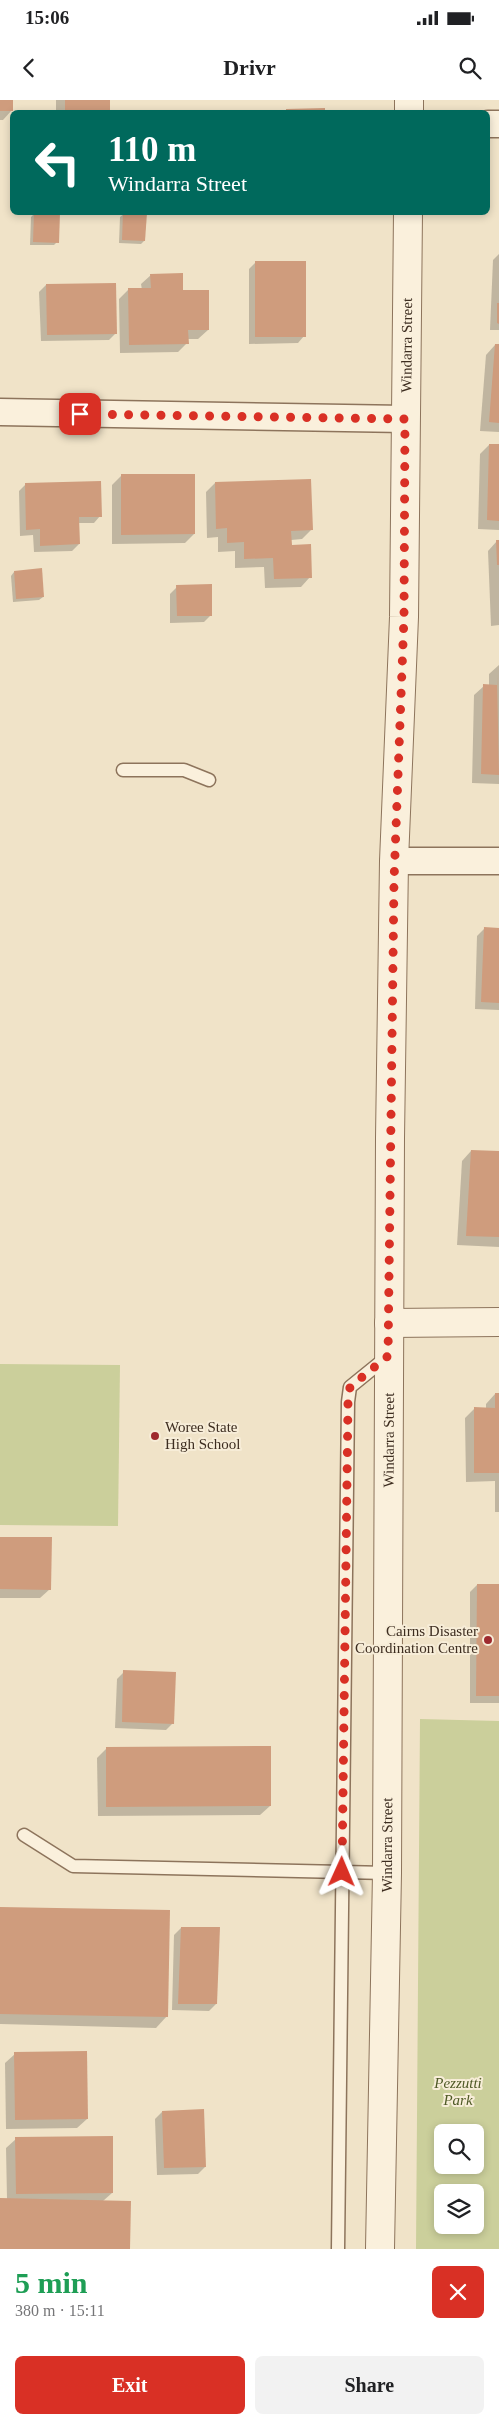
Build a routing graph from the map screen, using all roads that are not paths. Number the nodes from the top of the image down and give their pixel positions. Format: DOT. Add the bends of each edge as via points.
graph roads {
  1 [pos="408,215"];
  2 [pos="0,412"];
  3 [pos="405,419"];
  4 [pos="123,770"];
  5 [pos="209,780"];
  6 [pos="394,861"];
  7 [pos="499,861"];
  8 [pos="499,1322"];
  9 [pos="389,1323"];
  10 [pos="388,1356"];
  11 [pos="24,1835"];
  12 [pos="342,1872"];
  13 [pos="387,1873"];
  14 [pos="338,2249"];
  15 [pos="380,2249"];
  1 -- 3 [label="street, Windarra Street"];
  2 -- 3 [label="street"];
  3 -- 6 [label="street, Windarra Street" via="404,617"];
  4 -- 5 [label="lane" via="184,770"];
  6 -- 7 [label="street"];
  6 -- 9 [label="street, Windarra Street"];
  8 -- 9 [label="street"];
  9 -- 10 [label="street, Windarra Street"];
  10 -- 12 [label="lane" via="350,1387 348,1402"];
  10 -- 13 [label="street, Windarra Street"];
  11 -- 12 [label="lane" via="73,1866"];
  12 -- 13 [label="lane"];
  12 -- 14 [label="lane"];
  13 -- 15 [label="street, Windarra Street"];
}
